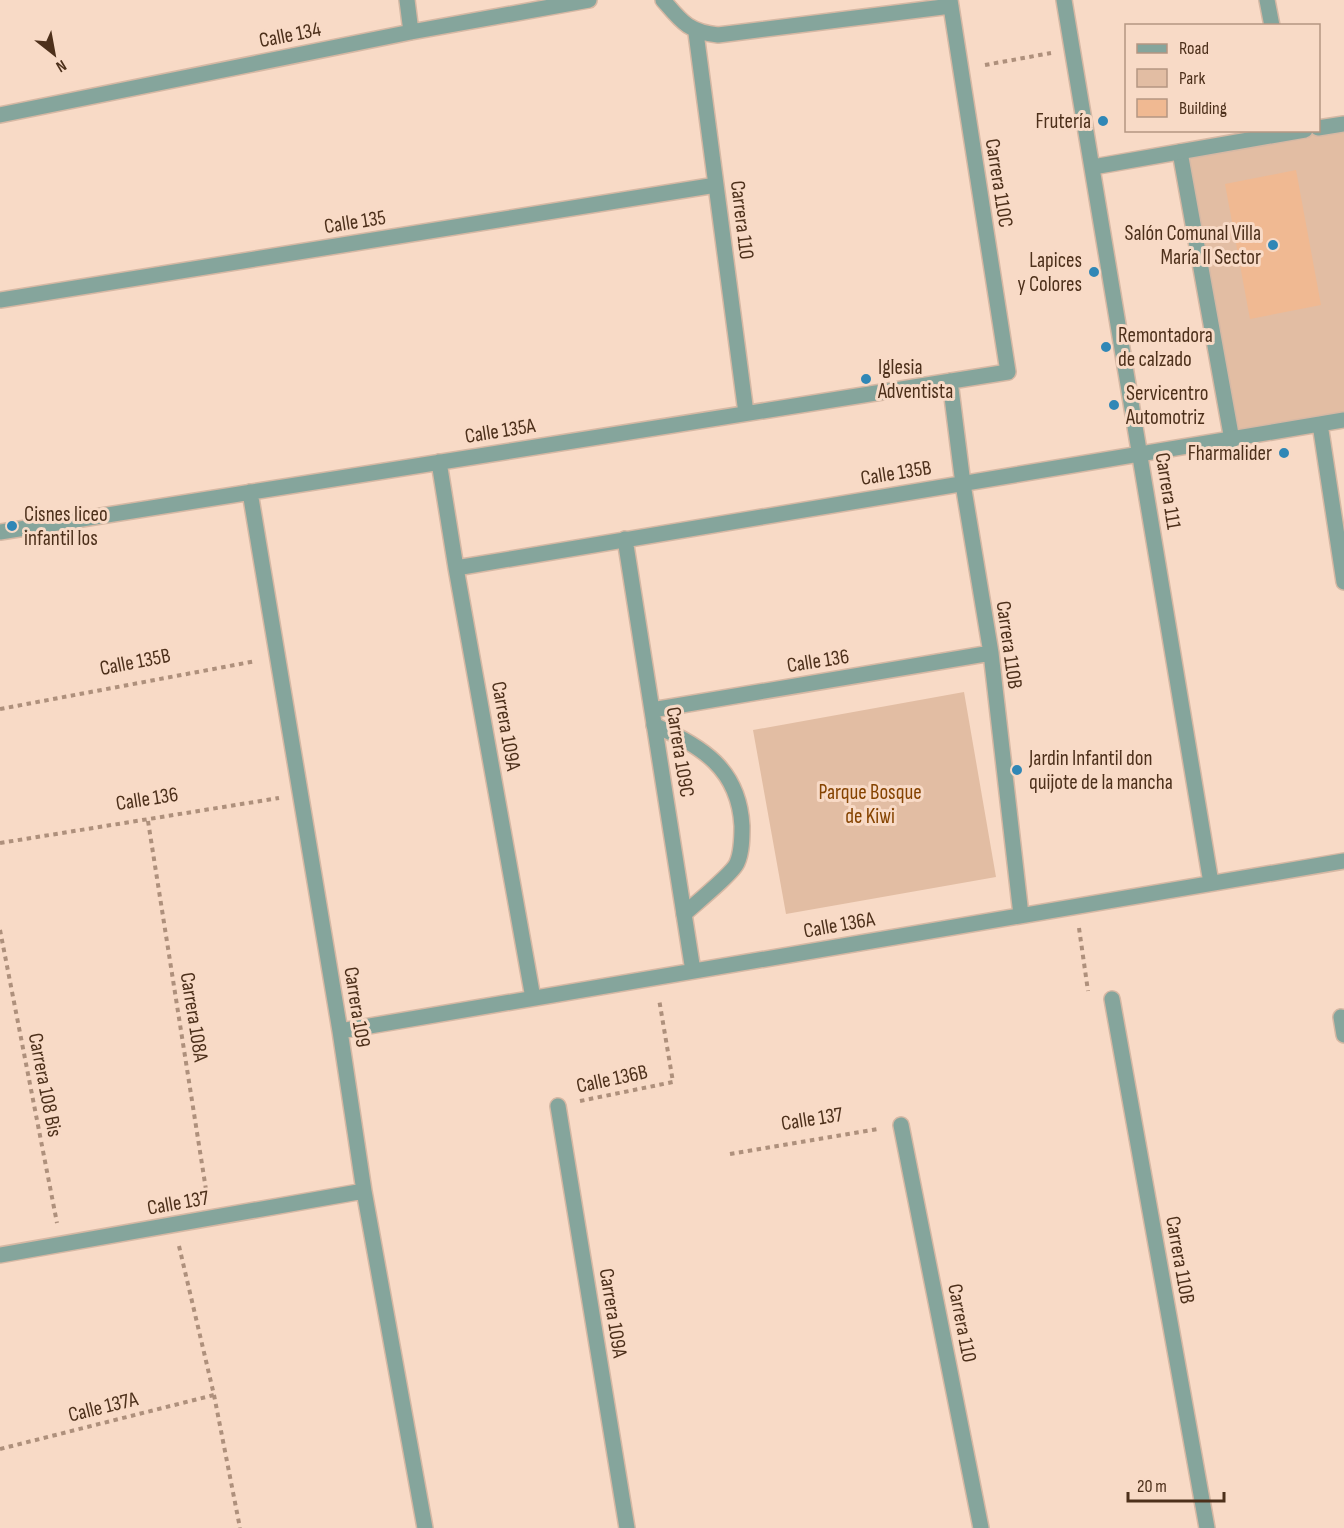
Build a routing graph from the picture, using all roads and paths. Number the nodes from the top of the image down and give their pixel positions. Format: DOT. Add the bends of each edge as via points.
graph roads {
  1 [pos="407,0"];
  2 [pos="589,0"];
  3 [pos="663,0"];
  4 [pos="1064,0"];
  5 [pos="1267,0"];
  6 [pos="950,3"];
  7 [pos="1272,24"];
  8 [pos="411,32"];
  9 [pos="696,33"];
  10 [pos="1072,49"];
  11 [pos="960,69"];
  12 [pos="0,115"];
  13 [pos="1344,124"];
  14 [pos="1320,128"];
  15 [pos="1290,132"];
  16 [pos="1180,152"];
  17 [pos="1093,167"];
  18 [pos="716,185"];
  19 [pos="0,300"];
  20 [pos="1008,372"];
  21 [pos="950,381"];
  22 [pos="746,413"];
  23 [pos="1344,420"];
  24 [pos="1320,424"];
  25 [pos="1232,440"];
  26 [pos="1141,454"];
  27 [pos="439,462"];
  28 [pos="963,484"];
  29 [pos="250,492"];
  30 [pos="0,532"];
  31 [pos="625,539"];
  32 [pos="456,567"];
  33 [pos="1344,582"];
  34 [pos="991,653"];
  35 [pos="278,657"];
  36 [pos="0,709"];
  37 [pos="653,717"];
  38 [pos="301,794"];
  39 [pos="148,821"];
  40 [pos="0,843"];
  41 [pos="1344,861"];
  42 [pos="1211,883"];
  43 [pos="1076,906"];
  44 [pos="684,914"];
  45 [pos="1021,915"];
  46 [pos="0,930"];
  47 [pos="693,971"];
  48 [pos="655,978"];
  49 [pos="533,998"];
  50 [pos="1112,999"];
  51 [pos="1341,1017"];
  52 [pos="340,1031"];
  53 [pos="1344,1035"];
  54 [pos="558,1106"];
  55 [pos="901,1125"];
  56 [pos="730,1154"];
  57 [pos="364,1191"];
  58 [pos="211,1218"];
  59 [pos="174,1225"];
  60 [pos="62,1245"];
  61 [pos="0,1255"];
  62 [pos="214,1395"];
  63 [pos="0,1449"];
  64 [pos="240,1528"];
  65 [pos="425,1528"];
  66 [pos="627,1528"];
  67 [pos="981,1528"];
  68 [pos="1207,1528"];
  1 -- 8 [label="street"];
  2 -- 8 [label="street, Calle 134"];
  3 -- 9 [label="street"];
  4 -- 10 [label="street, Carrera 111"];
  5 -- 7 [label="street"];
  6 -- 9 [label="street" via="717,35"];
  6 -- 11 [label="street, Carrera 110C"];
  8 -- 12 [label="street, Calle 134"];
  9 -- 18 [label="street, Carrera 110"];
  10 -- 11 [label="path"];
  10 -- 17 [label="street, Carrera 111"];
  11 -- 20 [label="street, Carrera 110C"];
  13 -- 14 [label="street"];
  15 -- 16 [label="street"];
  16 -- 17 [label="street"];
  16 -- 25 [label="street"];
  17 -- 26 [label="street, Carrera 111"];
  18 -- 19 [label="street, Calle 135"];
  18 -- 22 [label="street, Carrera 110"];
  20 -- 21 [label="street, Calle 135A"];
  21 -- 22 [label="street, Calle 135A"];
  21 -- 28 [label="street, Carrera 110B"];
  22 -- 27 [label="street, Calle 135A"];
  23 -- 24 [label="street, Calle 135B"];
  24 -- 25 [label="street, Calle 135B"];
  24 -- 33 [label="street"];
  25 -- 26 [label="street, Calle 135B"];
  26 -- 28 [label="street, Calle 135B"];
  26 -- 42 [label="street, Carrera 111"];
  27 -- 29 [label="street, Calle 135A"];
  27 -- 32 [label="street, Carrera 109A"];
  28 -- 31 [label="street, Calle 135B"];
  28 -- 34 [label="street, Carrera 110B"];
  29 -- 30 [label="street, Calle 135A"];
  29 -- 35 [label="street, Carrera 109"];
  31 -- 32 [label="street, Calle 135B"];
  31 -- 37 [label="street, Carrera 109C"];
  32 -- 49 [label="street, Carrera 109A"];
  34 -- 37 [label="street, Calle 136"];
  34 -- 45 [label="street, Carrera 110B"];
  35 -- 36 [label="path, Calle 135B"];
  35 -- 38 [label="street, Carrera 109"];
  37 -- 44 [label="street, Carrera 109C"];
  37 -- 44 [label="street" via="710,756 731,780 741,807 737,864"];
  38 -- 39 [label="path, Calle 136"];
  38 -- 52 [label="street, Carrera 109"];
  39 -- 40 [label="path, Calle 136"];
  39 -- 58 [label="path, Carrera 108A"];
  41 -- 42 [label="street, Calle 136A"];
  42 -- 43 [label="street, Calle 136A"];
  43 -- 45 [label="street, Calle 136A"];
  43 -- 50 [label="path" via="1090,1004"];
  44 -- 47 [label="street, Carrera 109C"];
  45 -- 47 [label="street, Calle 136A"];
  46 -- 60 [label="path, Carrera 108 Bis"];
  47 -- 48 [label="street, Calle 136A"];
  48 -- 49 [label="street, Calle 136A"];
  48 -- 54 [label="path, Calle 136B" via="673,1082"];
  49 -- 52 [label="street, Calle 136A"];
  50 -- 68 [label="street, Carrera 110B"];
  51 -- 53 [label="street"];
  52 -- 57 [label="street, Carrera 109"];
  54 -- 66 [label="street, Carrera 109A"];
  55 -- 56 [label="path, Calle 137"];
  55 -- 67 [label="street, Carrera 110"];
  57 -- 58 [label="street, Calle 137"];
  57 -- 65 [label="street, Carrera 109"];
  58 -- 59 [label="street, Calle 137"];
  59 -- 60 [label="street, Calle 137"];
  59 -- 62 [label="path"];
  60 -- 61 [label="street, Calle 137"];
  62 -- 63 [label="path, Calle 137A"];
  62 -- 64 [label="path"];
}
